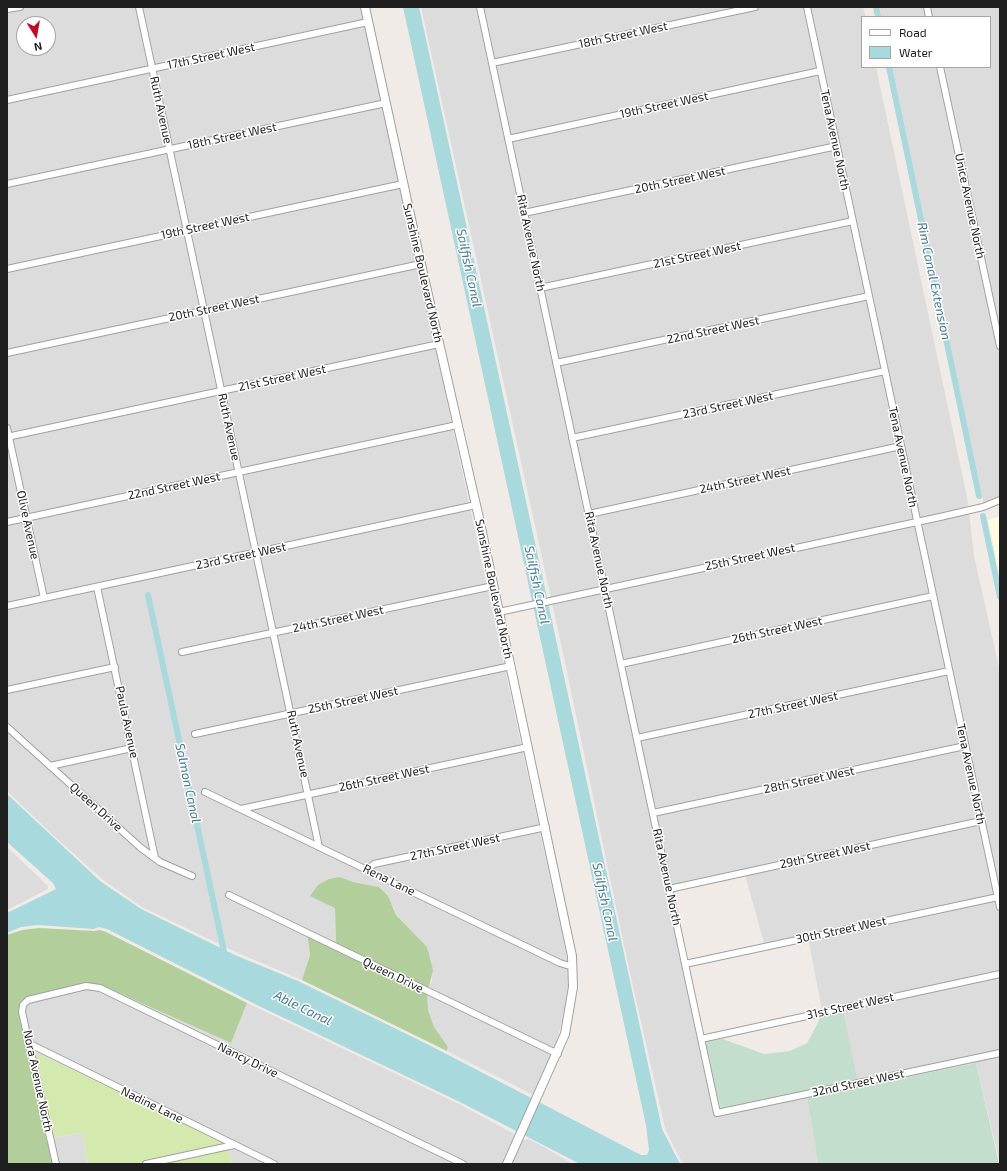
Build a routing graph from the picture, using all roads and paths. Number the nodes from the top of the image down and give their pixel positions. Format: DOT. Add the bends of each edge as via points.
graph roads {
  1 [pos="20,7"];
  2 [pos="139,7"];
  3 [pos="365,7"];
  4 [pos="480,7"];
  5 [pos="755,7"];
  6 [pos="806,7"];
  7 [pos="7,10"];
  8 [pos="368,22"];
  9 [pos="492,63"];
  10 [pos="940,68"];
  11 [pos="152,69"];
  12 [pos="820,71"];
  13 [pos="7,100"];
  14 [pos="386,103"];
  15 [pos="508,139"];
  16 [pos="837,146"];
  17 [pos="169,149"];
  18 [pos="7,184"];
  19 [pos="403,184"];
  20 [pos="524,213"];
  21 [pos="853,221"];
  22 [pos="187,230"];
  23 [pos="421,264"];
  24 [pos="7,269"];
  25 [pos="540,288"];
  26 [pos="869,296"];
  27 [pos="204,311"];
  28 [pos="439,344"];
  29 [pos="1000,346"];
  30 [pos="7,353"];
  31 [pos="556,364"];
  32 [pos="885,371"];
  33 [pos="221,391"];
  34 [pos="457,425"];
  35 [pos="7,428"];
  36 [pos="8,437"];
  37 [pos="572,438"];
  38 [pos="901,446"];
  39 [pos="239,472"];
  40 [pos="1000,500"];
  41 [pos="476,505"];
  42 [pos="589,514"];
  43 [pos="26,518"];
  44 [pos="917,521"];
  45 [pos="7,522"];
  46 [pos="256,552"];
  47 [pos="493,586"];
  48 [pos="97,587"];
  49 [pos="605,588"];
  50 [pos="933,596"];
  51 [pos="44,598"];
  52 [pos="7,606"];
  53 [pos="499,612"];
  54 [pos="274,633"];
  55 [pos="182,652"];
  56 [pos="621,664"];
  57 [pos="511,666"];
  58 [pos="115,667"];
  59 [pos="949,671"];
  60 [pos="7,690"];
  61 [pos="291,713"];
  62 [pos="7,727"];
  63 [pos="195,734"];
  64 [pos="637,738"];
  65 [pos="965,746"];
  66 [pos="528,747"];
  67 [pos="132,748"];
  68 [pos="50,766"];
  69 [pos="205,792"];
  70 [pos="308,794"];
  71 [pos="241,809"];
  72 [pos="653,813"];
  73 [pos="982,821"];
  74 [pos="546,827"];
  75 [pos="319,847"];
  76 [pos="155,858"];
  77 [pos="367,870"];
  78 [pos="192,876"];
  79 [pos="669,888"];
  80 [pos="229,894"];
  81 [pos="998,897"];
  82 [pos="1000,907"];
  83 [pos="685,964"];
  84 [pos="573,966"];
  85 [pos="1000,974"];
  86 [pos="28,1000"];
  87 [pos="701,1039"];
  88 [pos="30,1044"];
  89 [pos="1000,1053"];
  90 [pos="558,1054"];
  91 [pos="717,1113"];
  92 [pos="234,1145"];
  93 [pos="451,1161"];
  94 [pos="56,1164"];
  95 [pos="146,1164"];
  96 [pos="274,1164"];
  97 [pos="463,1164"];
  98 [pos="507,1164"];
  1 -- 7 [label="street"];
  2 -- 11 [label="street, Ruth Avenue"];
  3 -- 8 [label="street, Sunshine Boulevard North"];
  4 -- 9 [label="street, Rita Avenue North"];
  5 -- 9 [label="street, 18th Street West"];
  6 -- 12 [label="street, Tena Avenue North"];
  8 -- 11 [label="street, 17th Street West"];
  8 -- 14 [label="street, Sunshine Boulevard North"];
  9 -- 15 [label="street, Rita Avenue North"];
  10 -- 29 [label="street, Unice Avenue North"];
  11 -- 13 [label="street, 17th Street West"];
  11 -- 17 [label="street, Ruth Avenue"];
  12 -- 15 [label="street, 19th Street West"];
  12 -- 16 [label="street, Tena Avenue North"];
  14 -- 17 [label="street, 18th Street West"];
  14 -- 19 [label="street, Sunshine Boulevard North"];
  15 -- 20 [label="street, Rita Avenue North"];
  16 -- 20 [label="street, 20th Street West"];
  16 -- 21 [label="street, Tena Avenue North"];
  17 -- 18 [label="street, 18th Street West"];
  17 -- 22 [label="street, Ruth Avenue"];
  19 -- 22 [label="street, 19th Street West"];
  19 -- 23 [label="street, Sunshine Boulevard North"];
  20 -- 25 [label="street, Rita Avenue North"];
  21 -- 25 [label="street, 21st Street West"];
  21 -- 26 [label="street, Tena Avenue North"];
  22 -- 24 [label="street, 19th Street West"];
  22 -- 27 [label="street, Ruth Avenue"];
  23 -- 27 [label="street, 20th Street West"];
  23 -- 28 [label="street, Sunshine Boulevard North"];
  25 -- 31 [label="street, Rita Avenue North"];
  26 -- 31 [label="street, 22nd Street West"];
  26 -- 32 [label="street, Tena Avenue North"];
  27 -- 30 [label="street, 20th Street West"];
  27 -- 33 [label="street, Ruth Avenue"];
  28 -- 33 [label="street, 21st Street West"];
  28 -- 34 [label="street, Sunshine Boulevard North"];
  31 -- 37 [label="street, Rita Avenue North"];
  32 -- 37 [label="street, 23rd Street West"];
  32 -- 38 [label="street, Tena Avenue North"];
  33 -- 36 [label="street, 21st Street West"];
  33 -- 39 [label="street, Ruth Avenue"];
  34 -- 39 [label="street, 22nd Street West"];
  34 -- 41 [label="street, Sunshine Boulevard North"];
  35 -- 36 [label="street, Olive Avenue"];
  36 -- 43 [label="street, Olive Avenue"];
  37 -- 42 [label="street, Rita Avenue North"];
  38 -- 42 [label="street, 24th Street West"];
  38 -- 44 [label="street, Tena Avenue North"];
  39 -- 43 [label="street, 22nd Street West"];
  39 -- 46 [label="street, Ruth Avenue"];
  40 -- 44 [label="street, 25th Street West" via="983,507"];
  41 -- 46 [label="street, 23rd Street West"];
  41 -- 47 [label="street, Sunshine Boulevard North"];
  42 -- 49 [label="street, Rita Avenue North"];
  43 -- 45 [label="street, 22nd Street West"];
  43 -- 51 [label="street, Olive Avenue"];
  44 -- 49 [label="street, 25th Street West"];
  44 -- 50 [label="street, Tena Avenue North"];
  46 -- 48 [label="street, 23rd Street West"];
  46 -- 54 [label="street, Ruth Avenue"];
  47 -- 53 [label="street, Sunshine Boulevard North"];
  47 -- 54 [label="street, 24th Street West"];
  48 -- 51 [label="street, 23rd Street West"];
  48 -- 58 [label="street, Paula Avenue"];
  49 -- 53 [label="street, 25th Street West"];
  49 -- 56 [label="street, Rita Avenue North"];
  50 -- 56 [label="street, 26th Street West"];
  50 -- 59 [label="street, Tena Avenue North"];
  51 -- 52 [label="street, 23rd Street West"];
  53 -- 57 [label="street, Sunshine Boulevard North"];
  54 -- 55 [label="street, 24th Street West"];
  54 -- 61 [label="street, Ruth Avenue"];
  56 -- 64 [label="street, Rita Avenue North"];
  57 -- 61 [label="street, 25th Street West"];
  57 -- 66 [label="street, Sunshine Boulevard North"];
  58 -- 60 [label="street"];
  58 -- 67 [label="street, Paula Avenue"];
  59 -- 64 [label="street, 27th Street West"];
  59 -- 65 [label="street, Tena Avenue North"];
  61 -- 63 [label="street, 25th Street West"];
  61 -- 70 [label="street, Ruth Avenue"];
  62 -- 68 [label="street, Queen Drive"];
  64 -- 72 [label="street, Rita Avenue North"];
  65 -- 72 [label="street, 28th Street West"];
  65 -- 73 [label="street, Tena Avenue North"];
  66 -- 70 [label="street, 26th Street West"];
  66 -- 74 [label="street, Sunshine Boulevard North"];
  67 -- 68 [label="street"];
  67 -- 76 [label="street, Paula Avenue"];
  68 -- 76 [label="street, Queen Drive"];
  69 -- 71 [label="street, Rena Lane"];
  70 -- 71 [label="street, 26th Street West"];
  70 -- 75 [label="street, Ruth Avenue"];
  71 -- 75 [label="street, Rena Lane"];
  72 -- 79 [label="street, Rita Avenue North"];
  73 -- 79 [label="street, 29th Street West"];
  73 -- 81 [label="street, Tena Avenue North"];
  74 -- 77 [label="street, 27th Street West" via="374,864"];
  74 -- 84 [label="street, Sunshine Boulevard North"];
  75 -- 77 [label="street, Rena Lane"];
  76 -- 78 [label="street, Queen Drive"];
  77 -- 84 [label="street, Rena Lane" via="560,964"];
  79 -- 83 [label="street, Rita Avenue North"];
  80 -- 90 [label="street, Queen Drive"];
  81 -- 82 [label="street, Tena Avenue North"];
  81 -- 83 [label="street, 30th Street West"];
  83 -- 87 [label="street, Rita Avenue North"];
  84 -- 90 [label="street, Sunshine Boulevard North" via="571,1006"];
  85 -- 87 [label="street, 31st Street West"];
  86 -- 88 [label="street, Nora Avenue North" via="23,1005 22,1012"];
  86 -- 93 [label="street, Nancy Drive" via="86,986 100,988"];
  87 -- 91 [label="street, Rita Avenue North"];
  88 -- 92 [label="street, Nadine Lane"];
  88 -- 94 [label="street, Nora Avenue North"];
  89 -- 91 [label="street, 32nd Street West"];
  90 -- 98 [label="street, Sunshine Boulevard North"];
  92 -- 95 [label="street"];
  92 -- 96 [label="street, Nadine Lane"];
  93 -- 97 [label="street, Nancy Drive"];
}
